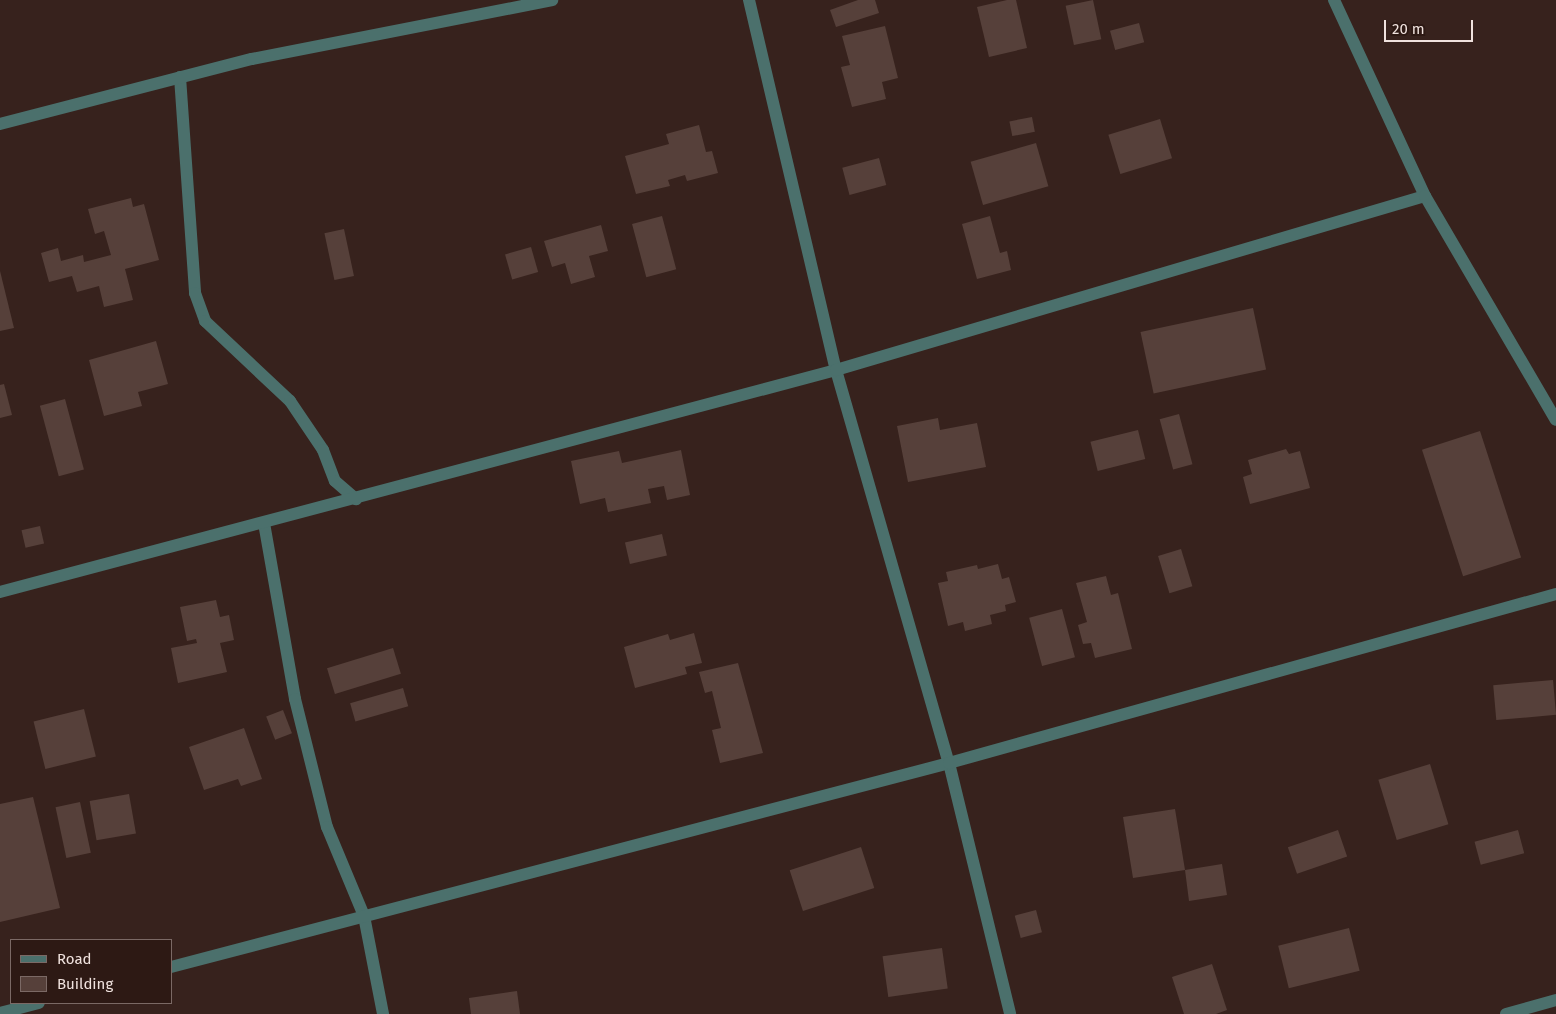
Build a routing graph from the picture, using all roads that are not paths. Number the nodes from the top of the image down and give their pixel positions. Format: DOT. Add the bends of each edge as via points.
graph roads {
  1 [pos="552,0"];
  2 [pos="749,0"];
  3 [pos="1334,0"];
  4 [pos="180,77"];
  5 [pos="0,124"];
  6 [pos="1425,196"];
  7 [pos="836,370"];
  8 [pos="1556,420"];
  9 [pos="356,499"];
  10 [pos="264,523"];
  11 [pos="0,592"];
  12 [pos="1556,594"];
  13 [pos="949,763"];
  14 [pos="364,916"];
  15 [pos="172,967"];
  16 [pos="1556,1000"];
  17 [pos="35,1004"];
  18 [pos="0,1013"];
  19 [pos="382,1014"];
  20 [pos="1010,1014"];
  21 [pos="1506,1014"];
  1 -- 4 [label="street" via="252,59"];
  2 -- 7 [label="street"];
  3 -- 6 [label="street"];
  4 -- 5 [label="street"];
  4 -- 9 [label="street" via="195,293 205,321 290,401 324,450 335,481"];
  6 -- 7 [label="street"];
  6 -- 8 [label="street"];
  7 -- 9 [label="street"];
  7 -- 13 [label="street"];
  9 -- 10 [label="street"];
  10 -- 11 [label="street"];
  10 -- 14 [label="street" via="295,700 327,827"];
  12 -- 13 [label="street"];
  13 -- 14 [label="street"];
  13 -- 20 [label="street"];
  14 -- 15 [label="street"];
  14 -- 19 [label="street"];
  16 -- 21 [label="street"];
  17 -- 18 [label="street"];
}
